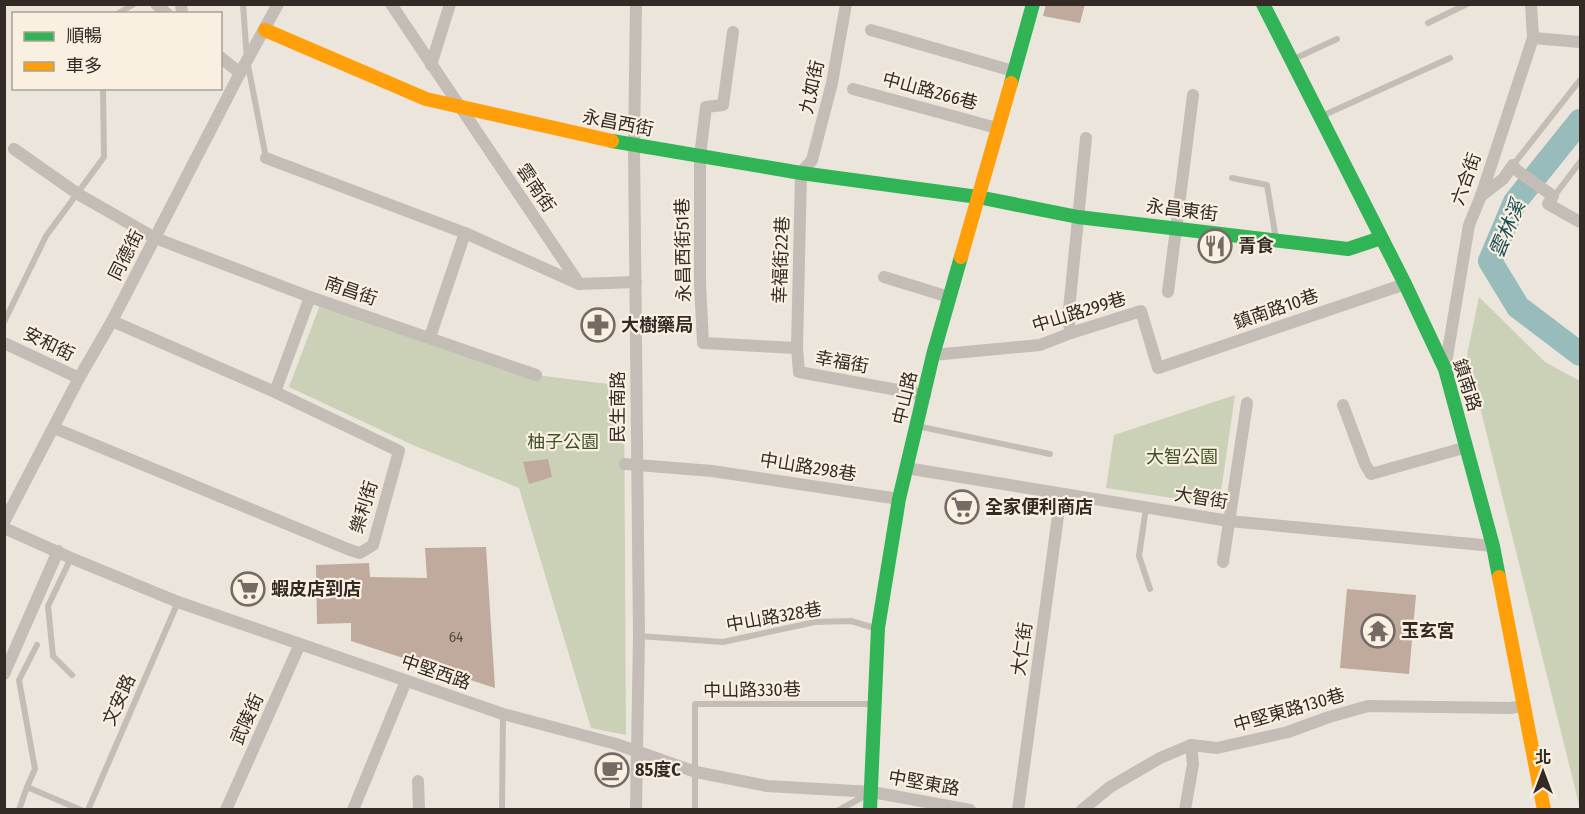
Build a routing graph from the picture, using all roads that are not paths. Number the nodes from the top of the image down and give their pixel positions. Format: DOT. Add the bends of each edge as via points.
graph roads {
  1 [pos="134,4"];
  2 [pos="243,4"];
  3 [pos="278,4"];
  4 [pos="391,4"];
  5 [pos="450,4"];
  6 [pos="636,4"];
  7 [pos="846,4"];
  8 [pos="1033,4"];
  9 [pos="1263,4"];
  10 [pos="1467,4"];
  11 [pos="1531,4"];
  12 [pos="120,12"];
  13 [pos="1428,23"];
  14 [pos="265,30"];
  15 [pos="870,30"];
  16 [pos="733,32"];
  17 [pos="1533,38"];
  18 [pos="1336,39"];
  19 [pos="1581,42"];
  20 [pos="222,58"];
  21 [pos="1450,58"];
  22 [pos="247,60"];
  23 [pos="1293,60"];
  24 [pos="431,65"];
  25 [pos="1013,71"];
  26 [pos="240,72"];
  27 [pos="1581,80"];
  28 [pos="853,89"];
  29 [pos="103,90"];
  30 [pos="1193,95"];
  31 [pos="460,108"];
  32 [pos="1321,116"];
  33 [pos="998,128"];
  34 [pos="1086,138"];
  35 [pos="634,146"];
  36 [pos="14,149"];
  37 [pos="700,156"];
  38 [pos="266,158"];
  39 [pos="1581,162"];
  40 [pos="1514,167"];
  41 [pos="801,173"];
  42 [pos="1232,178"];
  43 [pos="78,194"];
  44 [pos="1481,196"];
  45 [pos="978,197"];
  46 [pos="1551,200"];
  47 [pos="1078,216"];
  48 [pos="1581,222"];
  49 [pos="1175,227"];
  50 [pos="465,233"];
  51 [pos="155,238"];
  52 [pos="1380,238"];
  53 [pos="1277,240"];
  54 [pos="884,277"];
  55 [pos="636,282"];
  56 [pos="579,284"];
  57 [pos="1405,284"];
  58 [pos="1168,292"];
  59 [pos="310,297"];
  60 [pos="949,297"];
  61 [pos="112,321"];
  62 [pos="4,322"];
  63 [pos="1071,333"];
  64 [pos="430,337"];
  65 [pos="4,343"];
  66 [pos="703,343"];
  67 [pos="797,348"];
  68 [pos="933,355"];
  69 [pos="1158,368"];
  70 [pos="1445,369"];
  71 [pos="537,375"];
  72 [pos="79,378"];
  73 [pos="275,392"];
  74 [pos="925,395"];
  75 [pos="1247,404"];
  76 [pos="1343,405"];
  77 [pos="917,426"];
  78 [pos="54,428"];
  79 [pos="1467,447"];
  80 [pos="1050,454"];
  81 [pos="631,465"];
  82 [pos="906,468"];
  83 [pos="1061,494"];
  84 [pos="899,499"];
  85 [pos="1146,508"];
  86 [pos="1229,521"];
  87 [pos="4,522"];
  88 [pos="4,528"];
  89 [pos="1493,546"];
  90 [pos="58,551"];
  91 [pos="71,558"];
  92 [pos="1223,562"];
  93 [pos="1150,589"];
  94 [pos="178,602"];
  95 [pos="878,628"];
  96 [pos="639,636"];
  97 [pos="300,644"];
  98 [pos="37,645"];
  99 [pos="4,674"];
  100 [pos="72,675"];
  101 [pos="406,681"];
  102 [pos="875,704"];
  103 [pos="1524,706"];
  104 [pos="503,714"];
  105 [pos="1191,745"];
  106 [pos="636,752"];
  107 [pos="696,772"];
  108 [pos="418,781"];
  109 [pos="27,787"];
  110 [pos="872,792"];
  111 [pos="19,810"];
  112 [pos="81,810"];
  113 [pos="88,810"];
  114 [pos="226,810"];
  115 [pos="354,810"];
  116 [pos="419,810"];
  117 [pos="502,810"];
  118 [pos="636,810"];
  119 [pos="695,810"];
  120 [pos="839,810"];
  121 [pos="870,810"];
  122 [pos="970,810"];
  123 [pos="1018,810"];
  124 [pos="1082,810"];
  125 [pos="1185,810"];
  126 [pos="1544,810"];
  1 -- 12 [label="lane"];
  2 -- 22 [label="lane"];
  3 -- 14 [label="street, 同德街"];
  4 -- 24 [label="street, 雲南街"];
  5 -- 24 [label="street"];
  6 -- 35 [label="street, 民生南路"];
  7 -- 41 [label="street, 九如街" via="832,83 812,160"];
  8 -- 25 [label="street, 中山路"];
  9 -- 23 [label="street, 鎮南路"];
  10 -- 13 [label="lane"];
  11 -- 17 [label="street, 六合街"];
  14 -- 22 [label="street, 同德街"];
  14 -- 31 [label="street, 永昌西街" via="426,99"];
  15 -- 25 [label="street"];
  16 -- 37 [label="street, 永昌西街51巷" via="723,105 706,107"];
  17 -- 19 [label="street"];
  17 -- 44 [label="street, 六合街"];
  18 -- 23 [label="lane"];
  20 -- 26 [label="street"];
  21 -- 32 [label="lane"];
  22 -- 26 [label="street, 同德街"];
  22 -- 38 [label="lane"];
  23 -- 32 [label="street, 鎮南路"];
  24 -- 31 [label="street, 雲南街"];
  25 -- 33 [label="street, 中山路"];
  26 -- 51 [label="street, 同德街"];
  27 -- 40 [label="lane"];
  28 -- 33 [label="street, 中山路266巷"];
  29 -- 43 [label="lane" via="104,157"];
  30 -- 49 [label="street"];
  31 -- 35 [label="street, 永昌西街"];
  31 -- 56 [label="street, 雲南街"];
  32 -- 52 [label="street, 鎮南路"];
  33 -- 45 [label="street, 中山路"];
  34 -- 47 [label="street"];
  35 -- 37 [label="street, 永昌西街"];
  35 -- 55 [label="street, 民生南路"];
  36 -- 43 [label="street, 南昌街"];
  37 -- 41 [label="street, 永昌西街"];
  37 -- 66 [label="street, 永昌西街51巷"];
  38 -- 50 [label="street"];
  39 -- 46 [label="lane"];
  40 -- 44 [label="street"];
  40 -- 46 [label="street"];
  41 -- 45 [label="street, 永昌西街"];
  41 -- 67 [label="street, 幸福街22巷"];
  42 -- 53 [label="lane" via="1268,185"];
  43 -- 51 [label="street, 南昌街"];
  43 -- 62 [label="lane" via="46,236"];
  44 -- 70 [label="street, 六合街" via="1469,225"];
  45 -- 47 [label="street, 永昌東街"];
  45 -- 60 [label="street, 中山路"];
  46 -- 48 [label="street"];
  47 -- 49 [label="street, 永昌東街"];
  47 -- 63 [label="street" via="1068,320"];
  49 -- 53 [label="street, 永昌東街"];
  49 -- 58 [label="street"];
  50 -- 56 [label="street"];
  50 -- 64 [label="street"];
  51 -- 59 [label="street, 南昌街"];
  51 -- 61 [label="street, 同德街"];
  52 -- 53 [label="street, 永昌東街" via="1348,249"];
  52 -- 57 [label="street, 鎮南路"];
  54 -- 60 [label="street"];
  55 -- 56 [label="street"];
  55 -- 81 [label="street, 民生南路"];
  57 -- 69 [label="street, 鎮南路10巷"];
  57 -- 70 [label="street, 鎮南路"];
  59 -- 64 [label="street, 南昌街"];
  59 -- 73 [label="street"];
  60 -- 68 [label="street, 中山路"];
  61 -- 72 [label="street, 同德街"];
  61 -- 73 [label="street, 樂利街"];
  63 -- 68 [label="street, 中山路299巷" via="1040,345"];
  63 -- 69 [label="street, 中山路299巷" via="1141,311"];
  64 -- 71 [label="street, 南昌街"];
  65 -- 72 [label="street, 安和街"];
  66 -- 67 [label="street, 幸福街"];
  67 -- 74 [label="street, 幸福街" via="799,372"];
  68 -- 74 [label="street, 中山路"];
  70 -- 79 [label="street, 鎮南路"];
  72 -- 78 [label="street, 同德街"];
  73 -- 78 [label="street, 樂利街" via="399,451 373,545 360,553"];
  74 -- 77 [label="street, 中山路"];
  75 -- 86 [label="street"];
  76 -- 79 [label="street" via="1371,474"];
  77 -- 80 [label="lane"];
  77 -- 82 [label="street, 中山路"];
  78 -- 87 [label="street, 同德街"];
  79 -- 89 [label="street, 鎮南路"];
  81 -- 84 [label="street, 中山路298巷" via="712,471"];
  81 -- 96 [label="street, 民生南路"];
  82 -- 83 [label="street, 大智街"];
  82 -- 84 [label="street, 中山路"];
  83 -- 85 [label="street, 大智街"];
  83 -- 123 [label="street, 大仁街"];
  84 -- 95 [label="street, 中山路"];
  85 -- 86 [label="street, 大智街"];
  85 -- 93 [label="lane" via="1138,556"];
  86 -- 89 [label="street, 大智街"];
  86 -- 92 [label="street"];
  88 -- 90 [label="street, 中堅西路"];
  89 -- 103 [label="street, 鎮南路"];
  90 -- 91 [label="street, 中堅西路"];
  90 -- 99 [label="street"];
  91 -- 94 [label="street, 中堅西路"];
  91 -- 100 [label="lane" via="48,606 52,656"];
  94 -- 97 [label="street, 中堅西路"];
  94 -- 113 [label="lane, 文安路"];
  95 -- 96 [label="lane, 中山路328巷" via="851,621 815,622 723,642"];
  95 -- 102 [label="street, 中山路"];
  96 -- 106 [label="street, 民生南路"];
  97 -- 101 [label="street, 中堅西路"];
  97 -- 114 [label="street, 武陵街"];
  98 -- 109 [label="lane" via="19,680 35,770"];
  101 -- 104 [label="street, 中堅西路"];
  101 -- 115 [label="street"];
  102 -- 107 [label="lane, 中山路330巷" via="695,704"];
  102 -- 110 [label="street, 中山路"];
  103 -- 105 [label="street, 中堅東路130巷" via="1368,706 1278,735 1217,748"];
  103 -- 126 [label="street, 鎮南路"];
  104 -- 106 [label="street, 中堅西路"];
  104 -- 117 [label="lane"];
  105 -- 124 [label="street, 中堅東路130巷" via="1110,787"];
  105 -- 125 [label="street" via="1193,764"];
  106 -- 107 [label="street, 中堅西路"];
  106 -- 118 [label="street, 民生南路"];
  107 -- 110 [label="street, 中堅西路" via="767,786"];
  107 -- 119 [label="lane"];
  108 -- 116 [label="street"];
  109 -- 111 [label="lane"];
  109 -- 112 [label="lane"];
  110 -- 120 [label="lane"];
  110 -- 121 [label="street, 中山路"];
  110 -- 122 [label="street, 中堅東路"];
}
